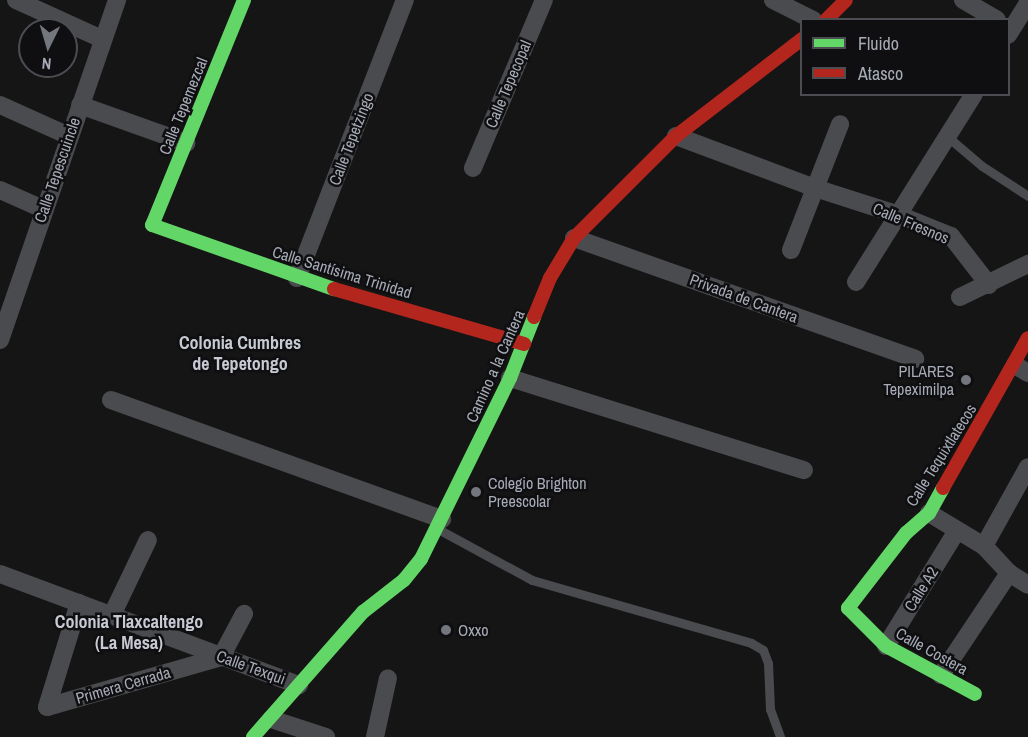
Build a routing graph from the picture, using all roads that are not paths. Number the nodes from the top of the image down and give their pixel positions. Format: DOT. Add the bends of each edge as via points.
graph roads {
  1 [pos="16,0"];
  2 [pos="117,0"];
  3 [pos="244,0"];
  4 [pos="405,0"];
  5 [pos="544,0"];
  6 [pos="773,0"];
  7 [pos="846,0"];
  8 [pos="963,0"];
  9 [pos="1028,3"];
  10 [pos="809,18"];
  11 [pos="828,18"];
  12 [pos="993,18"];
  13 [pos="1011,29"];
  14 [pos="102,39"];
  15 [pos="800,40"];
  16 [pos="973,96"];
  17 [pos="0,105"];
  18 [pos="80,105"];
  19 [pos="840,124"];
  20 [pos="69,136"];
  21 [pos="676,136"];
  22 [pos="949,138"];
  23 [pos="186,144"];
  24 [pos="472,168"];
  25 [pos="815,188"];
  26 [pos="0,190"];
  27 [pos="1028,196"];
  28 [pos="43,209"];
  29 [pos="899,215"];
  30 [pos="152,225"];
  31 [pos="574,238"];
  32 [pos="791,250"];
  33 [pos="1028,264"];
  34 [pos="297,278"];
  35 [pos="856,282"];
  36 [pos="989,285"];
  37 [pos="7,293"];
  38 [pos="960,297"];
  39 [pos="1028,338"];
  40 [pos="0,340"];
  41 [pos="524,344"];
  42 [pos="915,359"];
  43 [pos="1021,369"];
  44 [pos="510,378"];
  45 [pos="111,400"];
  46 [pos="1028,468"];
  47 [pos="804,470"];
  48 [pos="929,513"];
  49 [pos="440,524"];
  50 [pos="956,532"];
  51 [pos="148,540"];
  52 [pos="984,546"];
  53 [pos="0,574"];
  54 [pos="1022,577"];
  55 [pos="79,603"];
  56 [pos="848,608"];
  57 [pos="244,614"];
  58 [pos="112,615"];
  59 [pos="886,646"];
  60 [pos="222,657"];
  61 [pos="941,675"];
  62 [pos="388,678"];
  63 [pos="299,685"];
  64 [pos="975,694"];
  65 [pos="271,719"];
  66 [pos="254,737"];
  67 [pos="326,737"];
  68 [pos="375,737"];
  69 [pos="780,737"];
  1 -- 14 [label="street"];
  2 -- 14 [label="street, Calle Tepescuincle"];
  3 -- 23 [label="street, Calle Tepemezcal"];
  4 -- 34 [label="street, Calle Tepetzingo"];
  5 -- 24 [label="street, Calle Tepecopal"];
  6 -- 10 [label="street"];
  7 -- 11 [label="street"];
  8 -- 12 [label="street"];
  9 -- 13 [label="street"];
  14 -- 18 [label="street, Calle Tepescuincle"];
  15 -- 21 [label="street, Camino a la Cantera"];
  16 -- 22 [label="street"];
  17 -- 20 [label="street"];
  18 -- 20 [label="street, Calle Tepescuincle"];
  18 -- 23 [label="street"];
  19 -- 25 [label="street"];
  20 -- 28 [label="street, Calle Tepescuincle"];
  21 -- 25 [label="street, Calle Fresnos"];
  21 -- 31 [label="street, Camino a la Cantera"];
  22 -- 27 [label="lane" via="982,166"];
  22 -- 29 [label="street"];
  23 -- 30 [label="street, Calle Tepemezcal"];
  25 -- 29 [label="street, Calle Fresnos"];
  25 -- 32 [label="street"];
  26 -- 28 [label="street"];
  28 -- 37 [label="street, Calle Tepescuincle"];
  29 -- 35 [label="street"];
  29 -- 36 [label="street, Calle Fresnos" via="951,236"];
  30 -- 34 [label="street, Calle Santísima Trinidad"];
  31 -- 41 [label="street, Camino a la Cantera" via="550,278"];
  31 -- 42 [label="street, Privada de Cantera"];
  33 -- 36 [label="street"];
  34 -- 41 [label="street, Calle Santísima Trinidad"];
  36 -- 38 [label="street"];
  37 -- 40 [label="street, Calle Tepescuincle"];
  39 -- 43 [label="street, Calle Tequixtlatecos"];
  41 -- 44 [label="street, Camino a la Cantera"];
  43 -- 48 [label="street, Calle Tequixtlatecos"];
  44 -- 47 [label="street"];
  44 -- 49 [label="street, Camino a la Cantera"];
  45 -- 49 [label="street"];
  46 -- 52 [label="street"];
  48 -- 50 [label="street"];
  48 -- 56 [label="street, Calle Tequixtlatecos" via="906,533"];
  49 -- 63 [label="street, Camino a la Cantera" via="404,580 363,612"];
  49 -- 69 [label="lane" via="464,544 532,580 757,646 768,663 770,710"];
  50 -- 52 [label="street"];
  50 -- 59 [label="street, Calle A2"];
  51 -- 58 [label="street"];
  52 -- 54 [label="street"];
  53 -- 55 [label="street, Calle Texqui"];
  54 -- 61 [label="street"];
  55 -- 58 [label="street, Calle Texqui"];
  55 -- 60 [label="street, Primera Cerrada" via="47,707"];
  56 -- 59 [label="street, Calle Costera"];
  57 -- 60 [label="street"];
  58 -- 60 [label="street, Calle Texqui"];
  59 -- 61 [label="street, Calle Costera"];
  60 -- 63 [label="street, Calle Texqui"];
  61 -- 64 [label="street, Calle Costera"];
  62 -- 68 [label="street"];
  63 -- 65 [label="street, Camino a la Cantera"];
  65 -- 66 [label="street, Camino a la Cantera"];
  65 -- 67 [label="street"];
}
